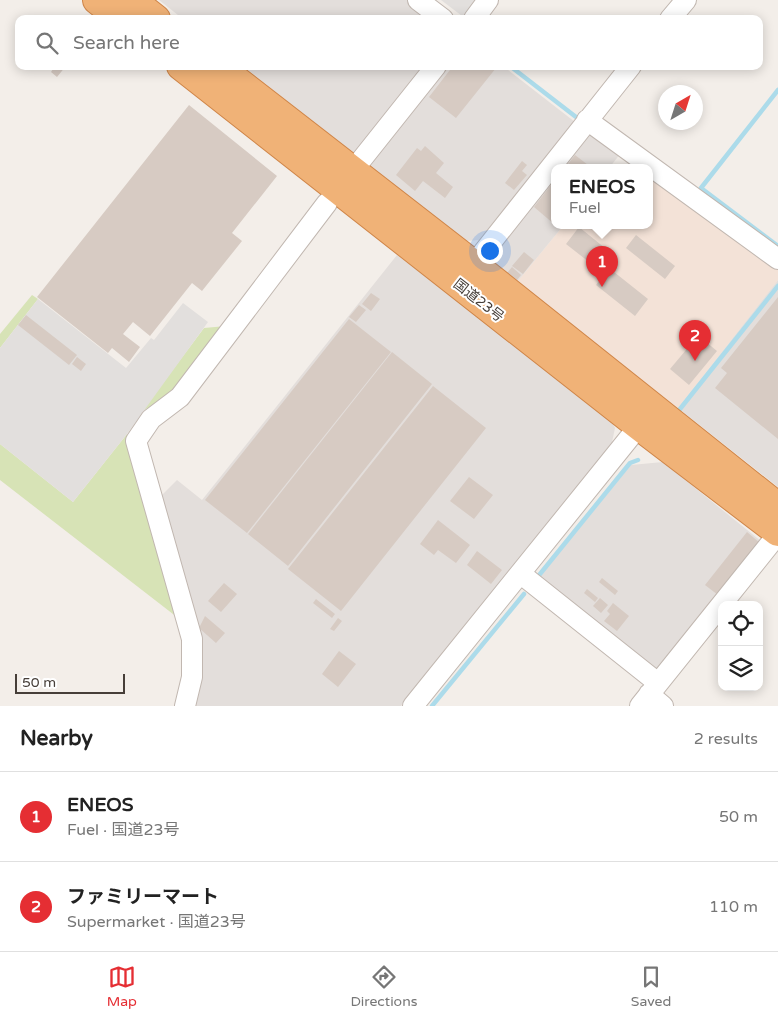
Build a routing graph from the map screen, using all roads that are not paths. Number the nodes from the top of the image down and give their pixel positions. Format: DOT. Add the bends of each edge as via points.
graph roads {
  1 [pos="97,0"];
  2 [pos="132,0"];
  3 [pos="418,0"];
  4 [pos="488,0"];
  5 [pos="686,0"];
  6 [pos="116,15"];
  7 [pos="151,15"];
  8 [pos="438,15"];
  9 [pos="477,15"];
  10 [pos="673,15"];
  11 [pos="186,70"];
  12 [pos="223,70"];
  13 [pos="433,70"];
  14 [pos="628,70"];
  15 [pos="587,120"];
  16 [pos="362,159"];
  17 [pos="552,164"];
  18 [pos="647,164"];
  19 [pos="551,166"];
  20 [pos="653,168"];
  21 [pos="327,203"];
  22 [pos="778,259"];
  23 [pos="466,274"];
  24 [pos="646,417"];
  25 [pos="778,507"];
  26 [pos="778,533"];
  27 [pos="521,574"];
  28 [pos="653,697"];
  29 [pos="185,706"];
  30 [pos="413,706"];
  1 -- 6 [label="highway"];
  2 -- 7 [label="highway"];
  3 -- 8 [label="street"];
  4 -- 9 [label="street"];
  5 -- 10 [label="street"];
  11 -- 23 [label="highway, 国道23号"];
  12 -- 23 [label="highway, 国道23号"];
  13 -- 16 [label="street"];
  14 -- 15 [label="street"];
  15 -- 17 [label="street"];
  15 -- 18 [label="street"];
  19 -- 23 [label="street"];
  20 -- 22 [label="street"];
  21 -- 29 [label="street" via="180,397 151,418 136,441 192,639 192,677"];
  23 -- 24 [label="highway, 国道23号"];
  24 -- 25 [label="highway, 国道23号"];
  24 -- 26 [label="highway, 国道23号"];
  24 -- 27 [label="street"];
  26 -- 28 [label="street"];
  27 -- 28 [label="street"];
  27 -- 30 [label="street"];
}
